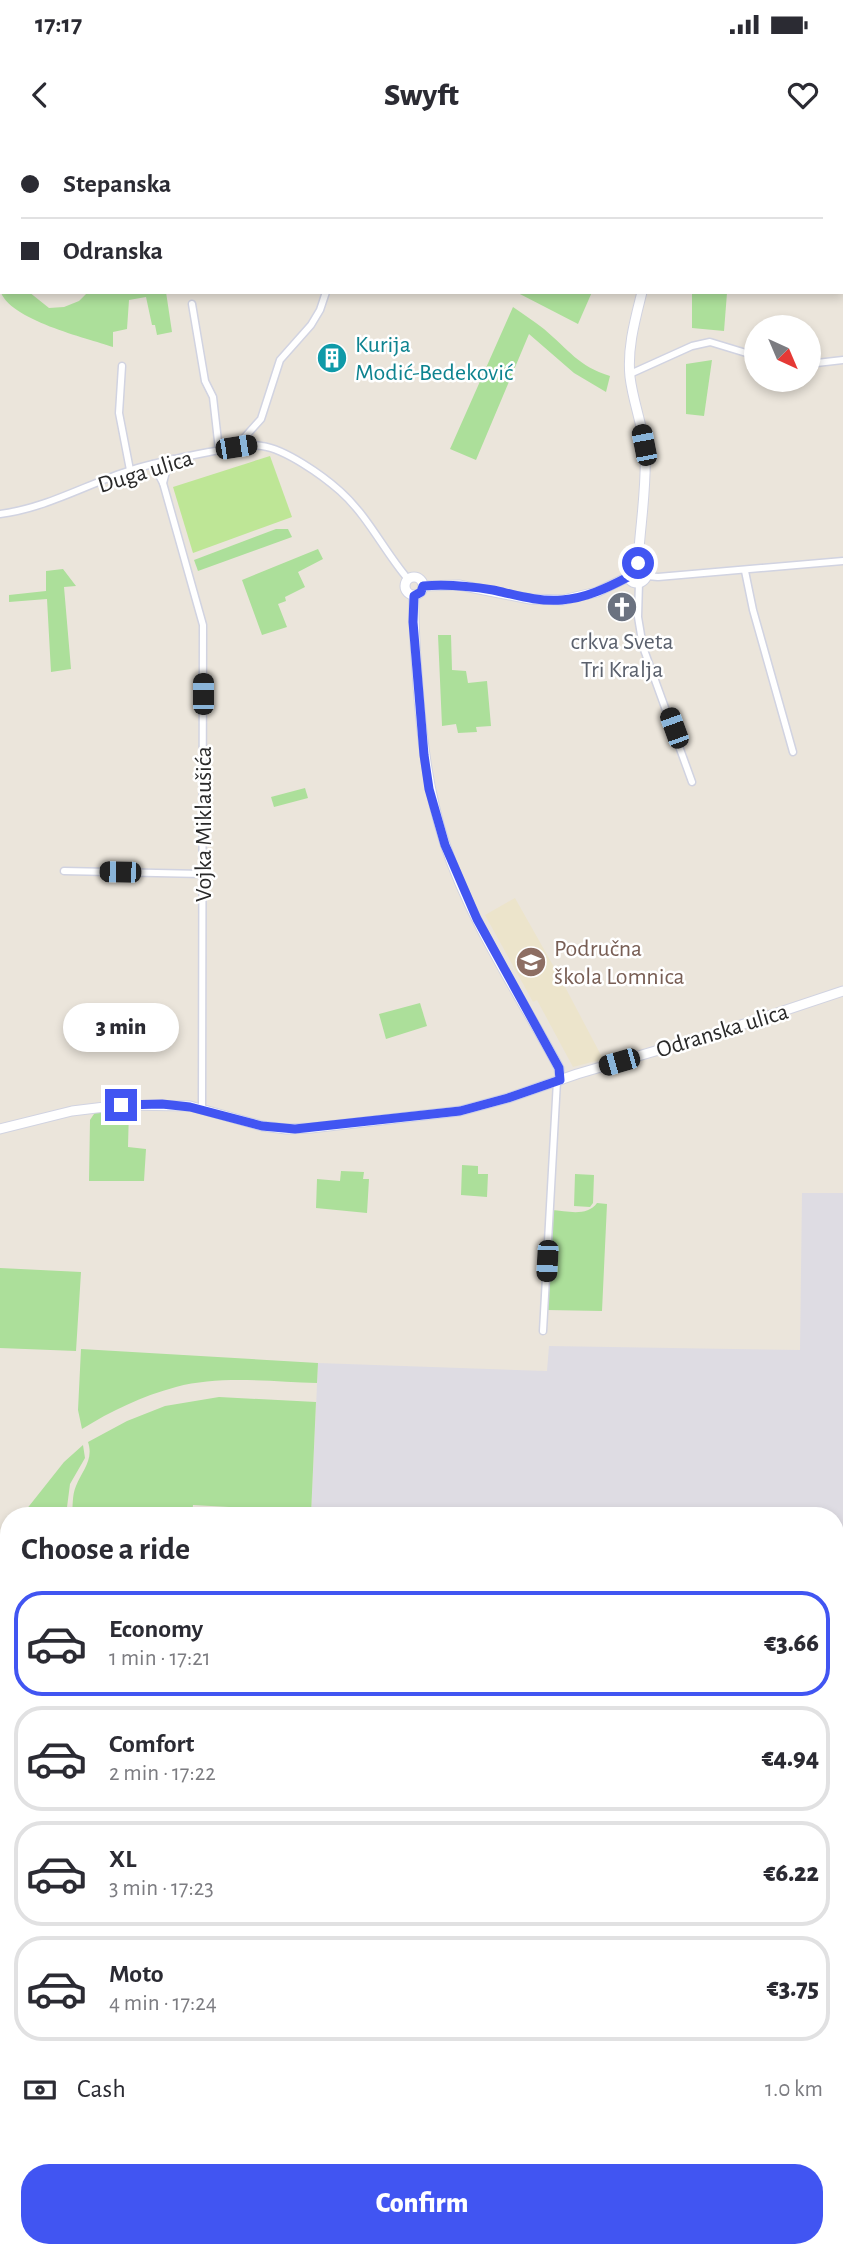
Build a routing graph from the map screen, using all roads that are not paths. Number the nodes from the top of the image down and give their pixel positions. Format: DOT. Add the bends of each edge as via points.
graph roads {
  1 [pos="325,294"];
  2 [pos="642,294"];
  3 [pos="192,304"];
  4 [pos="744,352"];
  5 [pos="843,360"];
  6 [pos="821,363"];
  7 [pos="122,366"];
  8 [pos="630,374"];
  9 [pos="236,447"];
  10 [pos="219,450"];
  11 [pos="173,459"];
  12 [pos="153,464"];
  13 [pos="130,470"];
  14 [pos="163,483"];
  15 [pos="0,514"];
  16 [pos="843,561"];
  17 [pos="638,563"];
  18 [pos="745,570"];
  19 [pos="628,577"];
  20 [pos="408,579"];
  21 [pos="643,579"];
  22 [pos="423,586"];
  23 [pos="414,596"];
  24 [pos="793,751"];
  25 [pos="692,782"];
  26 [pos="64,870"];
  27 [pos="203,874"];
  28 [pos="843,991"];
  29 [pos="558,1081"];
  30 [pos="202,1108"];
  31 [pos="0,1129"];
  32 [pos="542,1331"];
  1 -- 9 [label="street" via="311,325 280,360 261,419"];
  2 -- 8 [label="street"];
  3 -- 10 [label="street" via="206,384 213,397"];
  4 -- 8 [label="street" via="710,342"];
  5 -- 6 [label="street"];
  7 -- 13 [label="street" via="118,413"];
  8 -- 17 [label="street" via="646,481"];
  9 -- 10 [label="street, Duga ulica"];
  9 -- 20 [label="street, Duga ulica" via="277,450 333,485"];
  10 -- 11 [label="street, Duga ulica"];
  11 -- 12 [label="street, Duga ulica"];
  11 -- 14 [label="street"];
  12 -- 13 [label="street, Duga ulica"];
  12 -- 14 [label="street, Vojka Miklaušića"];
  13 -- 15 [label="street, Duga ulica" via="46,503"];
  14 -- 27 [label="street, Vojka Miklaušića" via="203,625"];
  16 -- 18 [label="street"];
  17 -- 19 [label="street" via="628,568"];
  17 -- 21 [label="street" via="644,566"];
  18 -- 21 [label="street"];
  18 -- 24 [label="street"];
  19 -- 21 [label="street" via="633,582"];
  19 -- 22 [label="street" via="597,592 563,600 471,586"];
  20 -- 22 [label="street" via="418,578"];
  20 -- 23 [label="street" via="405,588"];
  21 -- 25 [label="street" via="638,617 643,647"];
  22 -- 23 [label="street"];
  23 -- 29 [label="street" via="424,755 442,834 477,919 559,1068"];
  26 -- 27 [label="street"];
  27 -- 30 [label="street, Vojka Miklaušića"];
  28 -- 29 [label="street, Odranska ulica"];
  29 -- 30 [label="street, Odranska ulica" via="460,1111 311,1128 262,1126"];
  29 -- 32 [label="street"];
  30 -- 31 [label="street, Odranska ulica" via="103,1106"];
}
